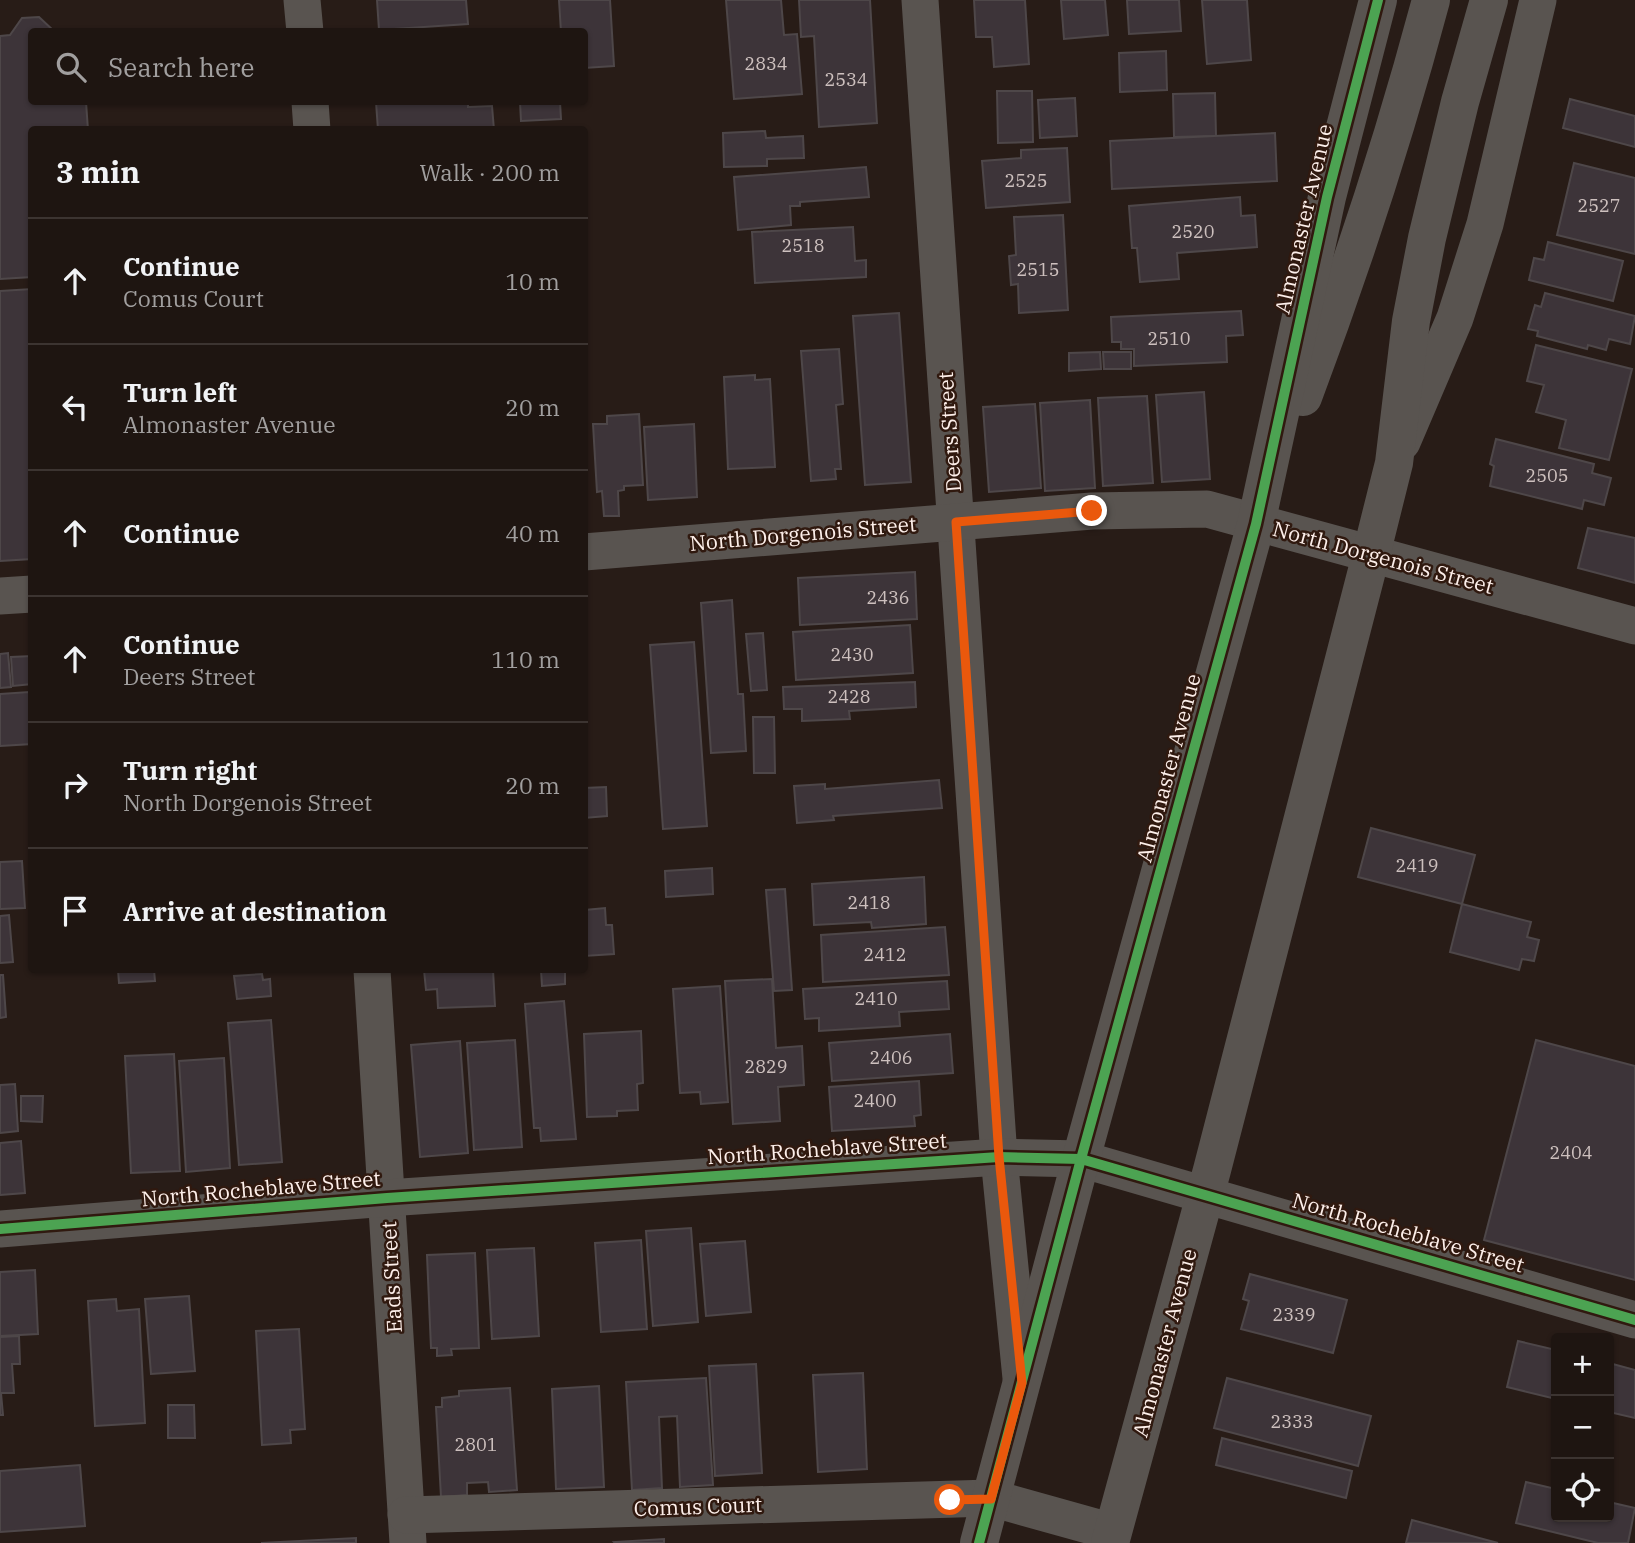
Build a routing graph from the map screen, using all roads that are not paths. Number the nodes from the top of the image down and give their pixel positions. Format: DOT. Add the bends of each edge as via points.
graph roads {
  1 [pos="302,0"];
  2 [pos="920,0"];
  3 [pos="1378,0"];
  4 [pos="1431,0"];
  5 [pos="1489,0"];
  6 [pos="1538,0"];
  7 [pos="305,28"];
  8 [pos="310,105"];
  9 [pos="312,126"];
  10 [pos="1394,463"];
  11 [pos="956,522"];
  12 [pos="1256,524"];
  13 [pos="588,552"];
  14 [pos="1371,555"];
  15 [pos="28,594"];
  16 [pos="0,596"];
  17 [pos="1635,626"];
  18 [pos="372,973"];
  19 [pos="999,1157"];
  20 [pos="1081,1159"];
  21 [pos="1206,1194"];
  22 [pos="387,1198"];
  23 [pos="0,1229"];
  24 [pos="1635,1320"];
  25 [pos="1022,1383"];
  26 [pos="991,1499"];
  27 [pos="407,1529"];
  28 [pos="1111,1537"];
  29 [pos="979,1543"];
  1 -- 7 [label="street"];
  2 -- 11 [label="street, Deers Street"];
  3 -- 12 [label="street, Almonaster Avenue" via="1326,197"];
  4 -- 12 [label="street, Almonaster Avenue" via="1408,88 1336,308"];
  5 -- 10 [label="street, Almonaster Avenue" via="1460,102 1410,321"];
  6 -- 10 [label="street" via="1485,224 1455,318"];
  8 -- 9 [label="street"];
  10 -- 14 [label="street, Almonaster Avenue"];
  11 -- 12 [label="street, North Dorgenois Street" via="1092,511 1207,509"];
  11 -- 13 [label="street, North Dorgenois Street"];
  11 -- 19 [label="street, Deers Street"];
  12 -- 14 [label="street, North Dorgenois Street"];
  12 -- 20 [label="street, Almonaster Avenue"];
  14 -- 17 [label="street, North Dorgenois Street"];
  14 -- 21 [label="street, Almonaster Avenue"];
  15 -- 16 [label="street"];
  18 -- 22 [label="street, Eads Street"];
  19 -- 20 [label="street, North Rocheblave Street"];
  19 -- 22 [label="street, North Rocheblave Street"];
  19 -- 25 [label="street, Deers Street"];
  20 -- 21 [label="street, North Rocheblave Street"];
  20 -- 25 [label="street, Almonaster Avenue"];
  21 -- 24 [label="street, North Rocheblave Street"];
  21 -- 28 [label="street, Almonaster Avenue"];
  22 -- 23 [label="street, North Rocheblave Street"];
  22 -- 27 [label="street, Eads Street"];
  25 -- 26 [label="street, Almonaster Avenue"];
  26 -- 27 [label="street, Comus Court"];
  26 -- 28 [label="street, Comus Court"];
  26 -- 29 [label="street, Almonaster Avenue"];
}
